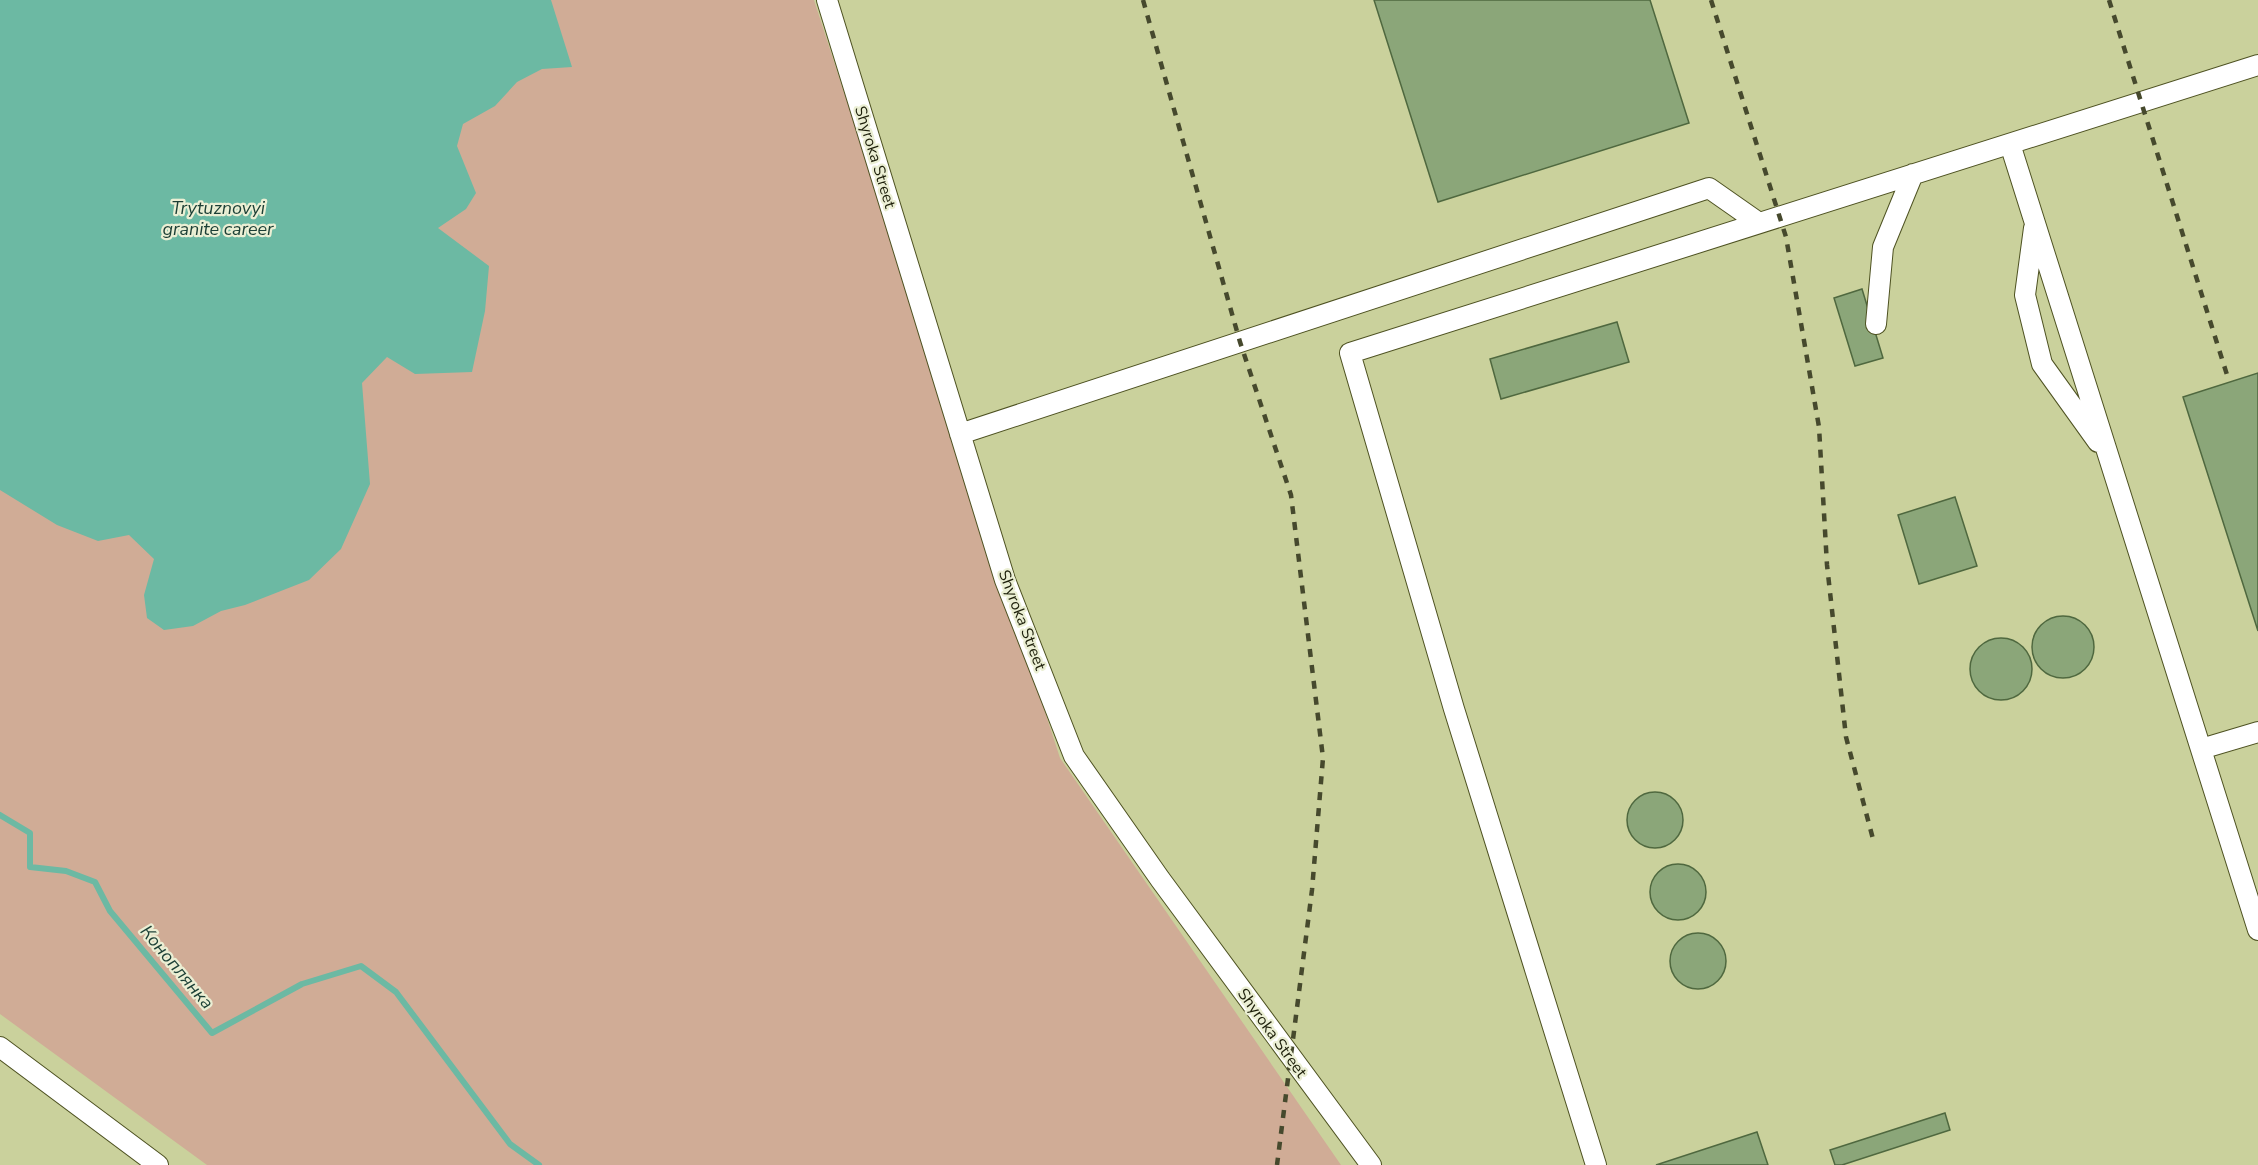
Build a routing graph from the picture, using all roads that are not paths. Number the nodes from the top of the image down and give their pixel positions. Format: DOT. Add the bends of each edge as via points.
graph roads {
  1 [pos="827,0"];
  2 [pos="2258,65"];
  3 [pos="2010,144"];
  4 [pos="1912,174"];
  5 [pos="2035,222"];
  6 [pos="1760,223"];
  7 [pos="1876,324"];
  8 [pos="960,434"];
  9 [pos="2109,458"];
  10 [pos="2258,732"];
  11 [pos="2201,749"];
  12 [pos="2258,930"];
  13 [pos="0,1047"];
  14 [pos="158,1165"];
  15 [pos="1371,1165"];
  16 [pos="1596,1165"];
  1 -- 8 [label="street, Shyroka Street"];
  2 -- 3 [label="street"];
  3 -- 4 [label="street"];
  3 -- 5 [label="street"];
  4 -- 6 [label="street"];
  4 -- 7 [label="street" via="1883,247"];
  5 -- 9 [label="street"];
  5 -- 9 [label="street" via="2025,295 2042,364"];
  6 -- 8 [label="street" via="1709,188"];
  6 -- 16 [label="street" via="1350,353 1454,709"];
  8 -- 15 [label="street, Shyroka Street" via="1005,580 1074,756"];
  9 -- 11 [label="street"];
  10 -- 11 [label="street"];
  11 -- 12 [label="street"];
  13 -- 14 [label="street"];
}
